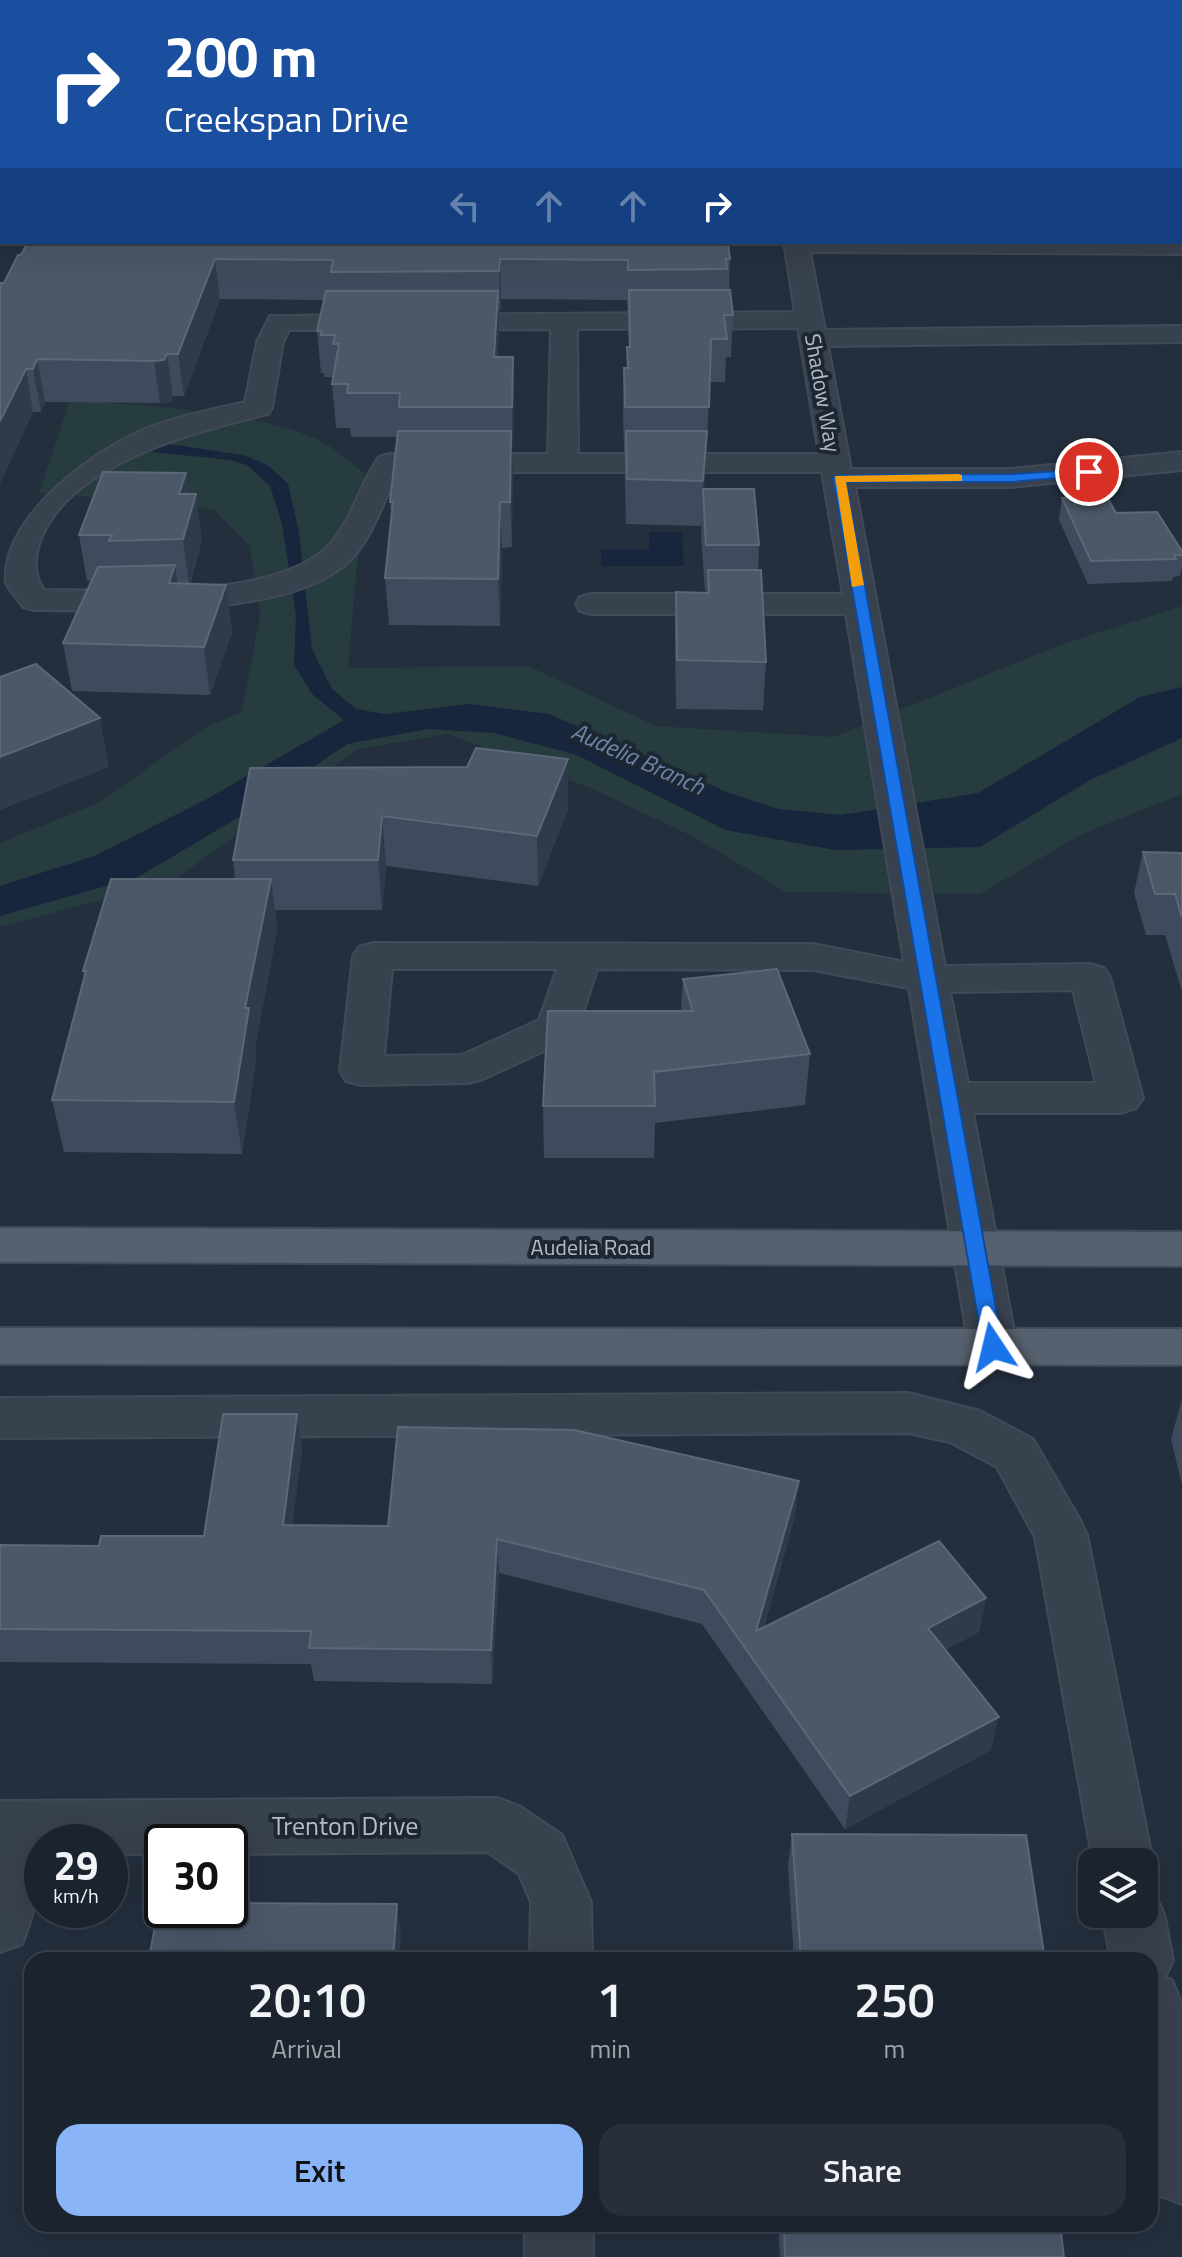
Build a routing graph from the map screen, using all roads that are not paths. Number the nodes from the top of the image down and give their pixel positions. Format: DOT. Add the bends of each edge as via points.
graph roads {
  1 [pos="796,244"];
  2 [pos="892,244"];
  3 [pos="1182,247"];
  4 [pos="564,321"];
  5 [pos="812,329"];
  6 [pos="1182,334"];
  7 [pos="1182,461"];
  8 [pos="563,463"];
  9 [pos="838,470"];
  10 [pos="592,604"];
  11 [pos="860,604"];
  12 [pos="581,957"];
  13 [pos="928,979"];
  14 [pos="950,1098"];
  15 [pos="0,1245"];
  16 [pos="976,1248"];
  17 [pos="1182,1249"];
  18 [pos="0,1346"];
  19 [pos="993,1347"];
  20 [pos="1182,1347"];
  21 [pos="0,1418"];
  22 [pos="10,1828"];
  23 [pos="1120,1848"];
  24 [pos="0,1923"];
  25 [pos="1136,1928"];
  26 [pos="561,1952"];
  27 [pos="1140,1952"];
  28 [pos="1158,2044"];
  29 [pos="1182,2171"];
  30 [pos="559,2232"];
  31 [pos="559,2257"];
  1 -- 5 [label="street, Shadow Way"];
  2 -- 3 [label="street"];
  4 -- 5 [label="street"];
  4 -- 8 [label="street"];
  4 -- 8 [label="street" via="279,322 258,408 159,434 69,484 32,522 21,553 21,579 35,600 194,598 304,578 335,557 355,531 389,463"];
  5 -- 6 [label="street"];
  5 -- 9 [label="street, Shadow Way"];
  7 -- 9 [label="street" via="1011,478"];
  8 -- 9 [label="street"];
  9 -- 11 [label="street, Shadow Way"];
  10 -- 11 [label="street"];
  11 -- 13 [label="street, Shadow Way"];
  12 -- 12 [label="street" via="373,956 361,1071 468,1069 557,1028"];
  12 -- 13 [label="street" via="813,957"];
  13 -- 14 [label="street, Shadow Way"];
  13 -- 14 [label="street" via="1090,977 1121,1098"];
  14 -- 16 [label="street, Shadow Way"];
  15 -- 16 [label="main road, Audelia Road"];
  16 -- 17 [label="main road, Audelia Road"];
  16 -- 19 [label="street, Shadow Way"];
  18 -- 19 [label="main road"];
  19 -- 20 [label="main road"];
  21 -- 23 [label="street" via="908,1413 962,1425 1015,1453 1061,1535"];
  22 -- 24 [label="street"];
  22 -- 26 [label="street, Trenton Drive" via="498,1825 541,1855 561,1902"];
  25 -- 27 [label="street"];
  28 -- 29 [label="street"];
  30 -- 31 [label="street"];
}
